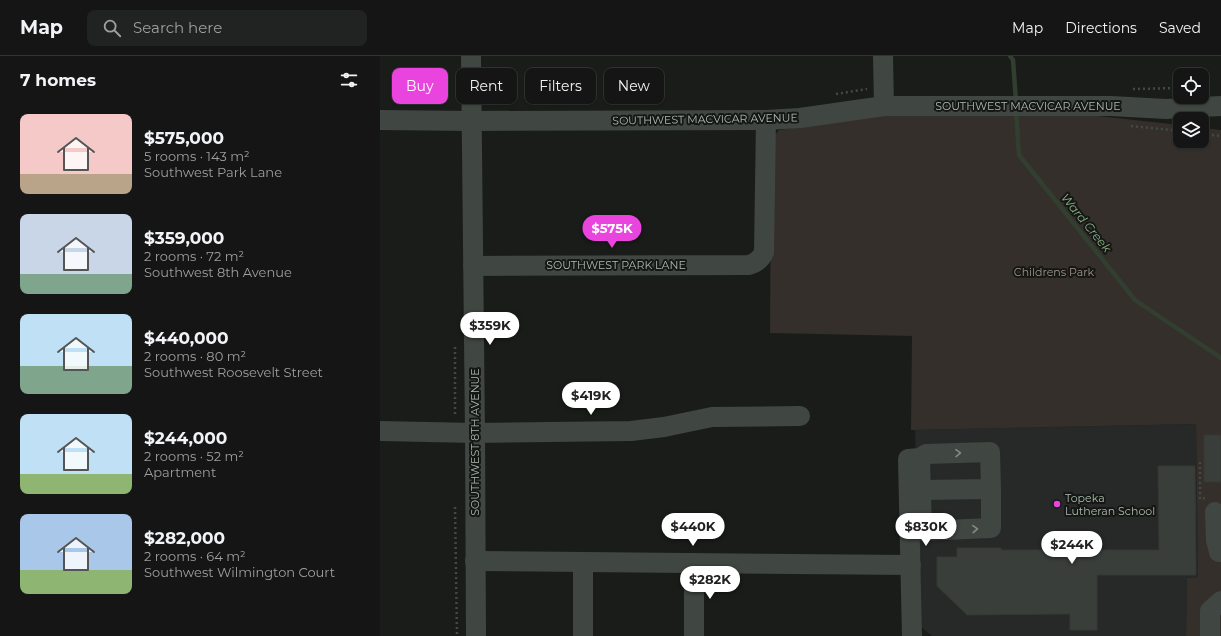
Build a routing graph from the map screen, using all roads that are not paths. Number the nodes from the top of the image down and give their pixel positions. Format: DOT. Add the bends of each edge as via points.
graph roads {
  1 [pos="471,56"];
  2 [pos="883,56"];
  3 [pos="884,97"];
  4 [pos="1221,106"];
  5 [pos="380,120"];
  6 [pos="766,120"];
  7 [pos="471,121"];
  8 [pos="473,266"];
  9 [pos="800,416"];
  10 [pos="380,431"];
  11 [pos="475,433"];
  12 [pos="914,458"];
  13 [pos="991,489"];
  14 [pos="921,490"];
  15 [pos="1211,505"];
  16 [pos="916,531"];
  17 [pos="1221,552"];
  18 [pos="475,561"];
  19 [pos="583,562"];
  20 [pos="694,563"];
  21 [pos="910,565"];
  22 [pos="1221,601"];
  23 [pos="476,636"];
  24 [pos="583,636"];
  25 [pos="694,636"];
  26 [pos="912,636"];
  27 [pos="1210,636"];
  1 -- 7 [label="street, SOUTHWEST 8TH AVENUE"];
  2 -- 3 [label="street"];
  3 -- 4 [label="street, SOUTHWEST MACVICAR AVENUE" via="990,106 1111,106 1166,109"];
  3 -- 6 [label="street, SOUTHWEST MACVICAR AVENUE" via="861,108 800,118"];
  5 -- 7 [label="street, SOUTHWEST MACVICAR AVENUE"];
  6 -- 7 [label="street, SOUTHWEST MACVICAR AVENUE"];
  6 -- 8 [label="street, SOUTHWEST PARK LANE" via="764,252 758,261 749,265"];
  7 -- 8 [label="street, SOUTHWEST 8TH AVENUE"];
  8 -- 11 [label="street, SOUTHWEST 8TH AVENUE"];
  9 -- 11 [label="street" via="712,417 631,431"];
  10 -- 11 [label="street"];
  11 -- 18 [label="street, SOUTHWEST 8TH AVENUE"];
  12 -- 13 [label="street, one-way" via="926,454 990,452"];
  12 -- 14 [label="street"];
  12 -- 16 [label="street"];
  13 -- 14 [label="street"];
  16 -- 13 [label="street, one-way" via="991,528"];
  14 -- 16 [label="street"];
  15 -- 17 [label="street" via="1216,540"];
  16 -- 21 [label="street"];
  18 -- 19 [label="street"];
  18 -- 23 [label="street, SOUTHWEST 8TH AVENUE"];
  19 -- 20 [label="street"];
  19 -- 24 [label="street"];
  20 -- 21 [label="street"];
  20 -- 25 [label="street"];
  21 -- 26 [label="street"];
  22 -- 27 [label="street" via="1210,611"];
}
